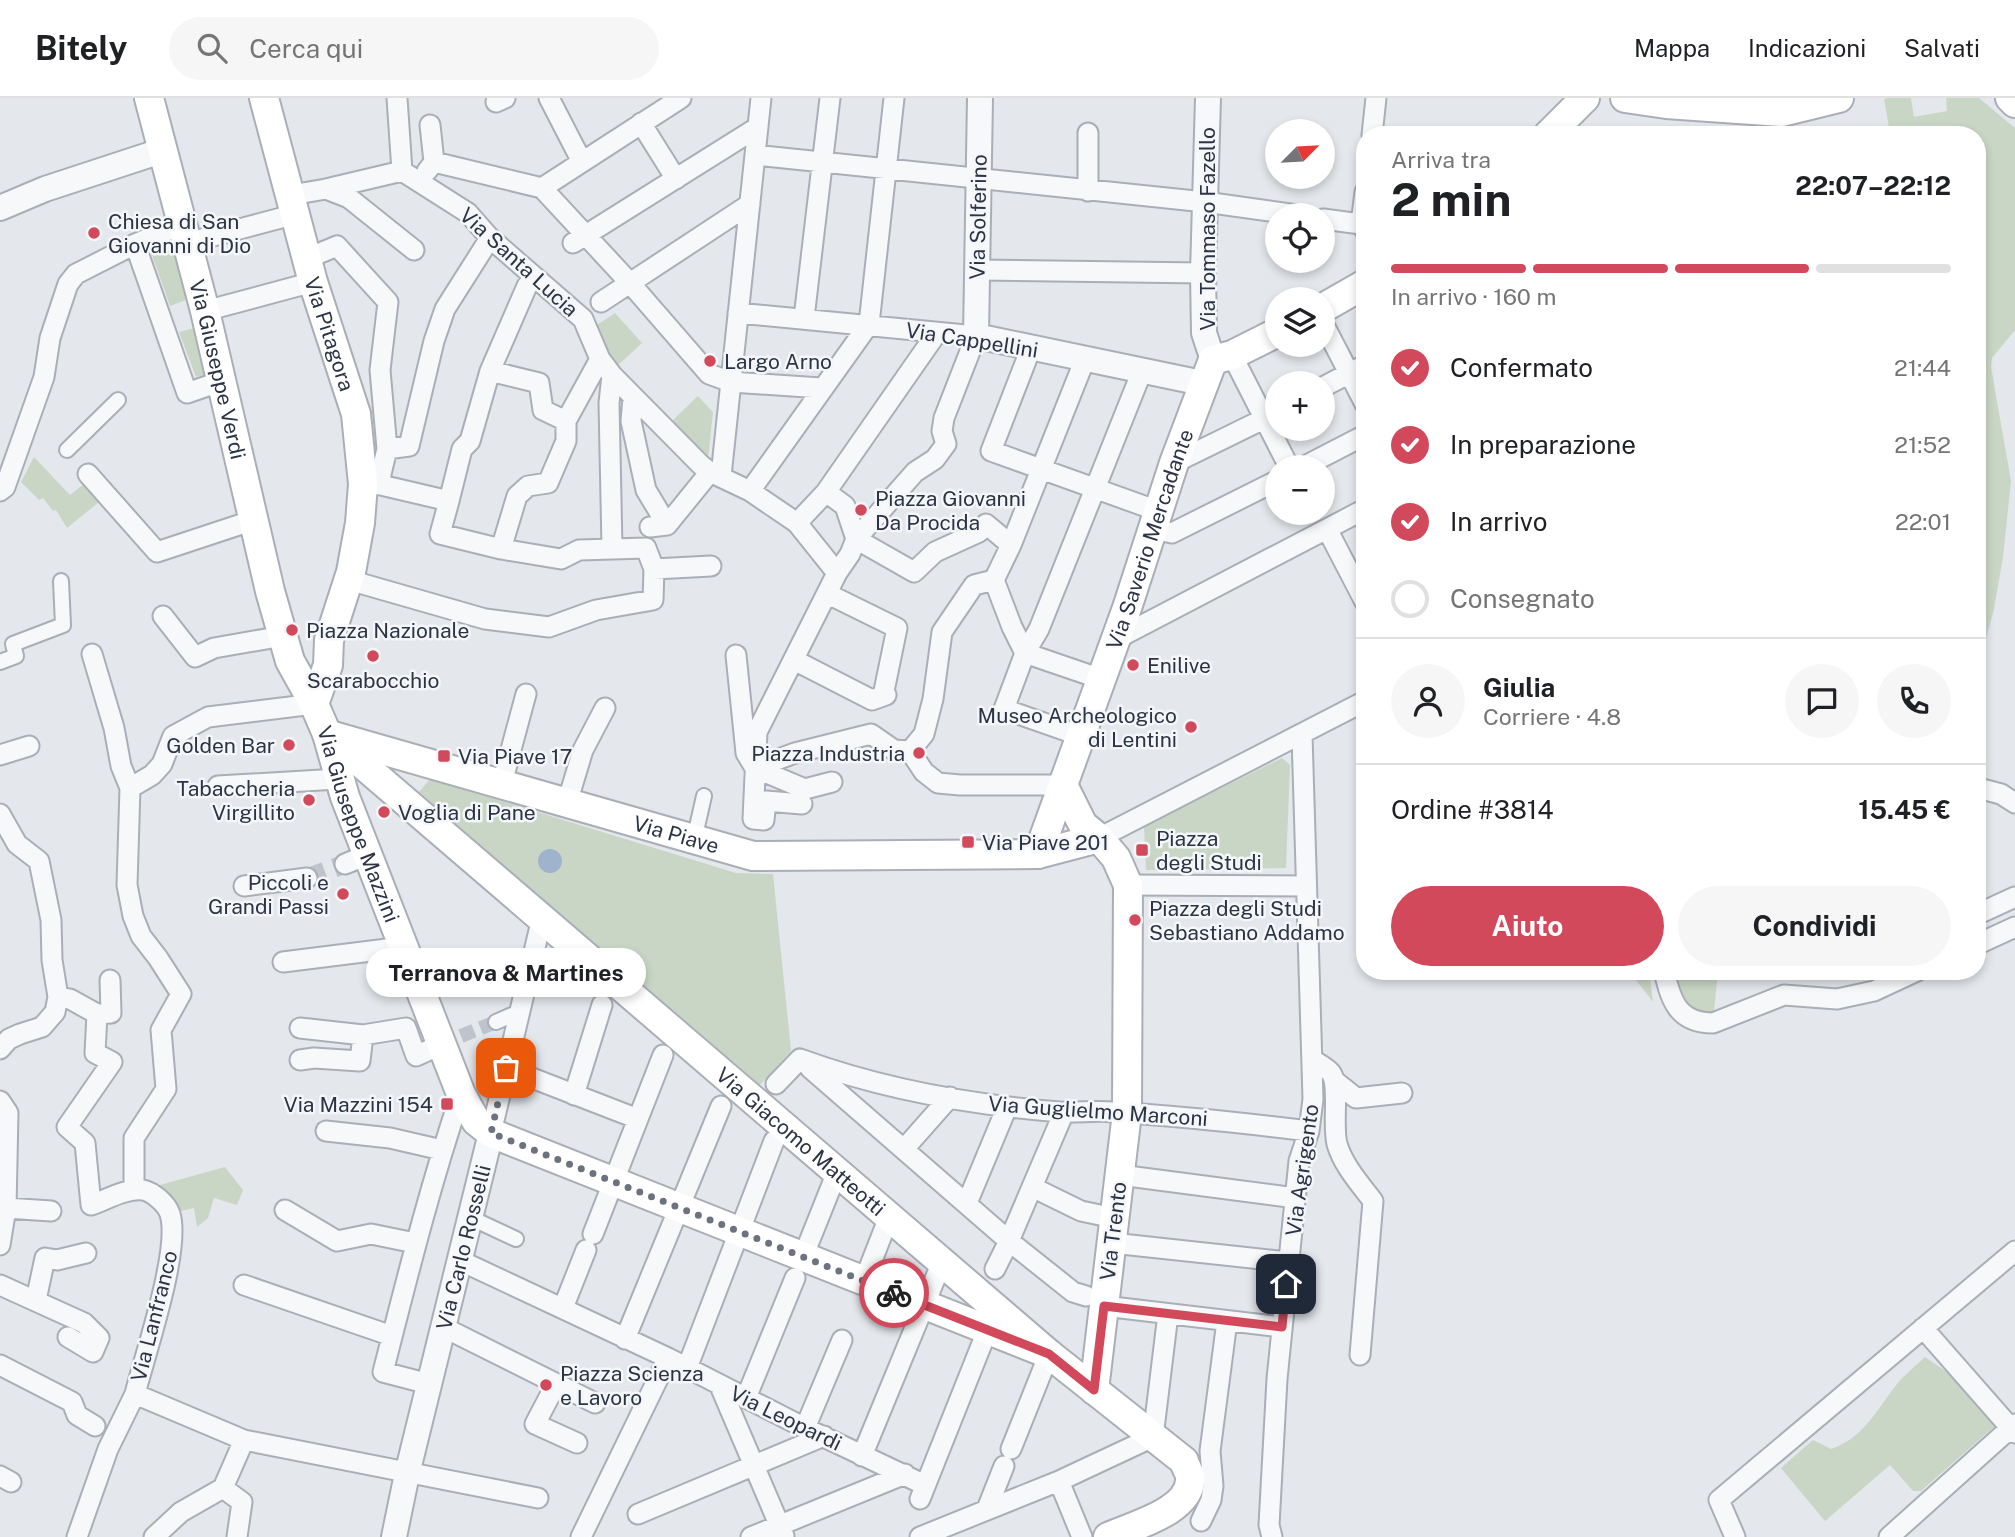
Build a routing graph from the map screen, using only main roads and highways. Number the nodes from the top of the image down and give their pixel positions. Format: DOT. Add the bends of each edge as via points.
graph roads {
  1 [pos="149,98"];
  2 [pos="264,98"];
  3 [pos="1585,98"];
  4 [pos="1625,98"];
  5 [pos="1839,98"];
  6 [pos="2010,98"];
  7 [pos="2015,103"];
  8 [pos="1784,105"];
  9 [pos="1556,118"];
  10 [pos="1356,289"];
  11 [pos="1335,301"];
  12 [pos="1265,339"];
  13 [pos="283,636"];
  14 [pos="314,704"];
  15 [pos="327,734"];
  16 [pos="376,776"];
  17 [pos="1063,785"];
  18 [pos="341,788"];
  19 [pos="1099,838"];
  20 [pos="1038,854"];
  21 [pos="1049,1354"];
  22 [pos="1094,1390"];
  23 [pos="1108,1537"];
  1 -- 13 [label="main road, Via Giuseppe Verdi"];
  2 -- 14 [label="main road, Via Pitagora" via="310,270 356,414 372,485 360,523 353,578 329,640 328,665"];
  3 -- 9 [label="main road"];
  4 -- 8 [label="main road" via="1667,104"];
  5 -- 8 [label="main road"];
  6 -- 7 [label="main road"];
  10 -- 11 [label="main road"];
  12 -- 17 [label="main road, Via Saverio Mercadante" via="1216,366 1174,463"];
  13 -- 14 [label="main road, Via Giuseppe Mazzini" via="289,660"];
  14 -- 15 [label="main road, Via Giuseppe Mazzini"];
  15 -- 16 [label="main road, Via Giacomo Matteotti"];
  15 -- 18 [label="main road, Via Giuseppe Mazzini"];
  15 -- 20 [label="main road, Via Piave" via="753,856"];
  16 -- 18 [label="main road"];
  16 -- 21 [label="main road, Via Giacomo Matteotti"];
  17 -- 19 [label="main road" via="1083,825"];
  17 -- 20 [label="main road, Via Saverio Mercadante"];
  18 -- 21 [label="main road, Via Giuseppe Mazzini" via="356,859 447,1042 461,1094 476,1121 491,1133 739,1232 799,1268 864,1282"];
  19 -- 20 [label="main road, Via Piave"];
  19 -- 22 [label="main road, Via Trento" via="1116,858 1128,885 1127,1113 1113,1231 1095,1301"];
  21 -- 22 [label="main road, Via Giacomo Matteotti"];
  22 -- 23 [label="main road, Via Giacomo Matteotti" via="1184,1461 1190,1477 1186,1496 1174,1509"];
}
